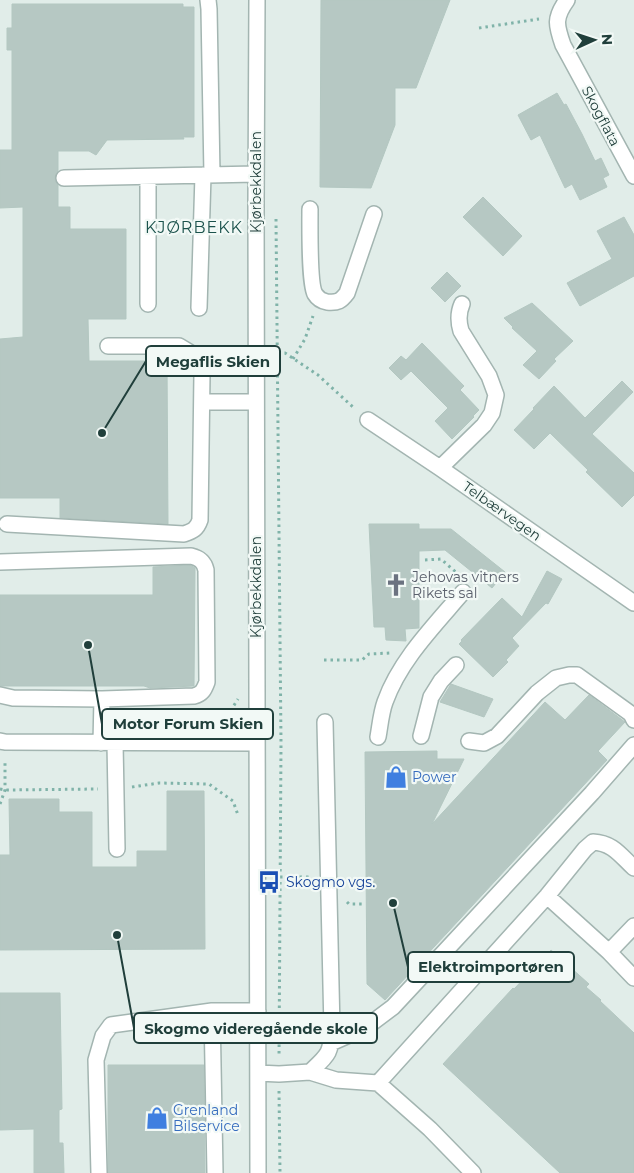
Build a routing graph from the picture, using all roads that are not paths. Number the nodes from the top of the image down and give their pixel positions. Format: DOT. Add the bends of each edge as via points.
graph roads {
  1 [pos="208,0"];
  2 [pos="257,0"];
  3 [pos="563,6"];
  4 [pos="256,174"];
  5 [pos="207,175"];
  6 [pos="634,176"];
  7 [pos="148,177"];
  8 [pos="64,178"];
  9 [pos="310,209"];
  10 [pos="374,214"];
  11 [pos="148,304"];
  12 [pos="462,304"];
  13 [pos="199,308"];
  14 [pos="108,346"];
  15 [pos="202,402"];
  16 [pos="256,402"];
  17 [pos="368,420"];
  18 [pos="440,468"];
  19 [pos="7,524"];
  20 [pos="0,562"];
  21 [pos="463,592"];
  22 [pos="634,603"];
  23 [pos="456,665"];
  24 [pos="0,695"];
  25 [pos="102,699"];
  26 [pos="634,720"];
  27 [pos="325,722"];
  28 [pos="421,736"];
  29 [pos="378,737"];
  30 [pos="469,741"];
  31 [pos="2,742"];
  32 [pos="108,743"];
  33 [pos="257,744"];
  34 [pos="634,745"];
  35 [pos="117,849"];
  36 [pos="634,868"];
  37 [pos="547,896"];
  38 [pos="634,926"];
  39 [pos="609,952"];
  40 [pos="634,978"];
  41 [pos="212,1011"];
  42 [pos="258,1011"];
  43 [pos="331,1044"];
  44 [pos="310,1072"];
  45 [pos="258,1073"];
  46 [pos="378,1083"];
  47 [pos="99,1173"];
  48 [pos="215,1173"];
  49 [pos="258,1173"];
  50 [pos="473,1173"];
  1 -- 5 [label="street"];
  2 -- 4 [label="street, Kjørbekkdalen"];
  3 -- 6 [label="street, Skogflata" via="558,29 563,45"];
  4 -- 5 [label="street"];
  4 -- 16 [label="street, Kjørbekkdalen"];
  5 -- 7 [label="street"];
  5 -- 13 [label="street"];
  7 -- 8 [label="street"];
  7 -- 11 [label="street"];
  9 -- 10 [label="street" via="311,280 314,293 326,302 342,300 347,293"];
  12 -- 18 [label="street" via="460,331 489,376 496,396 492,413 484,425"];
  14 -- 15 [label="street" via="179,346 199,361"];
  15 -- 16 [label="street"];
  15 -- 19 [label="street" via="200,520 192,532"];
  16 -- 33 [label="street, Kjørbekkdalen"];
  17 -- 18 [label="street, Telbærvegen"];
  18 -- 22 [label="street, Telbærvegen"];
  20 -- 25 [label="street" via="190,556 199,558 204,564 207,682 204,689 194,696"];
  21 -- 29 [label="street" via="414,650 393,682 384,704"];
  23 -- 28 [label="street" via="431,697"];
  24 -- 25 [label="street"];
  25 -- 32 [label="street"];
  26 -- 30 [label="street" via="631,714 577,675 569,675 556,678 537,693 497,736 484,743"];
  27 -- 43 [label="street"];
  31 -- 32 [label="street"];
  32 -- 33 [label="street"];
  32 -- 35 [label="street" via="115,789"];
  33 -- 42 [label="street, Kjørbekkdalen"];
  34 -- 43 [label="street" via="392,1007 365,1028"];
  36 -- 37 [label="street" via="610,846 593,842"];
  37 -- 39 [label="street"];
  37 -- 46 [label="street"];
  38 -- 39 [label="street"];
  39 -- 40 [label="street"];
  41 -- 42 [label="street"];
  41 -- 47 [label="street" via="111,1025 103,1036 96,1060"];
  41 -- 48 [label="street"];
  42 -- 45 [label="street, Kjørbekkdalen"];
  43 -- 44 [label="street" via="327,1056"];
  44 -- 45 [label="street"];
  44 -- 46 [label="street" via="336,1080"];
  45 -- 49 [label="street, Kjørbekkdalen"];
  46 -- 50 [label="street"];
}
